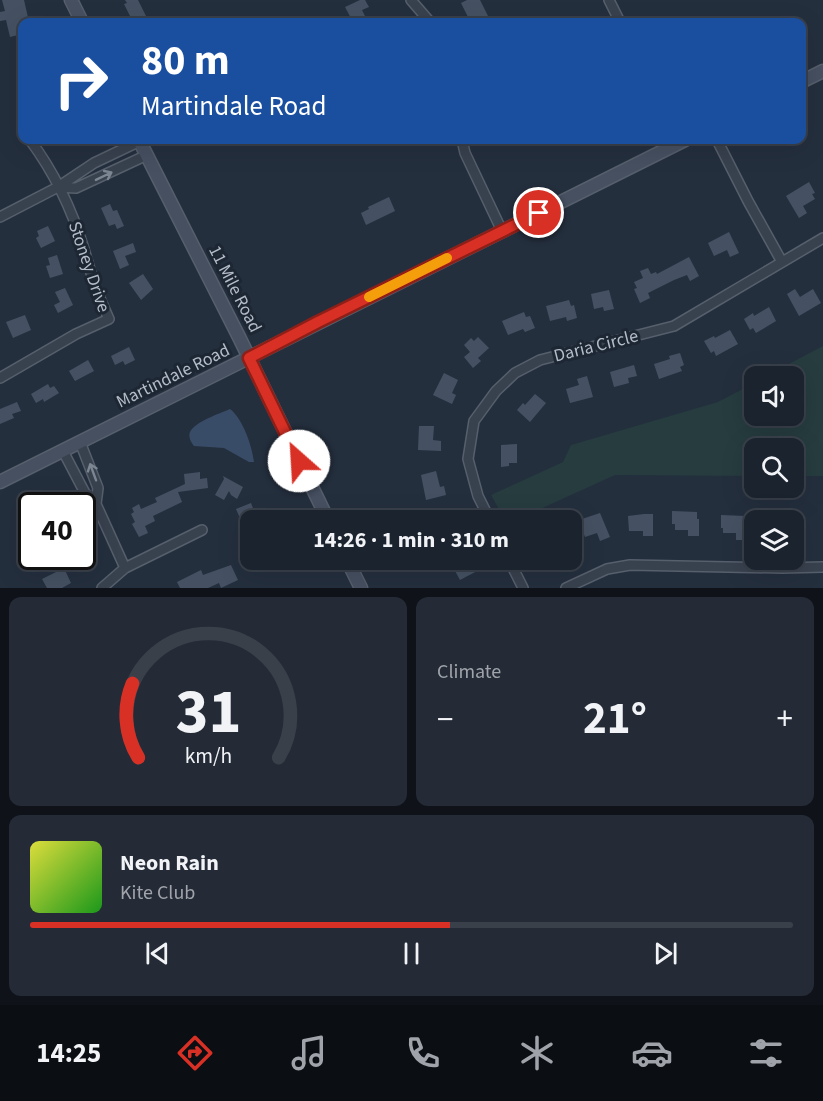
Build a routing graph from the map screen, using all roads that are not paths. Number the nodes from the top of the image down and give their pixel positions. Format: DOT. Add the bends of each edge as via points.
graph roads {
  1 [pos="71,0"];
  2 [pos="411,0"];
  3 [pos="609,0"];
  4 [pos="80,18"];
  5 [pos="427,18"];
  6 [pos="618,18"];
  7 [pos="823,71"];
  8 [pos="806,80"];
  9 [pos="33,144"];
  10 [pos="131,144"];
  11 [pos="141,144"];
  12 [pos="463,144"];
  13 [pos="672,144"];
  14 [pos="719,144"];
  15 [pos="147,155"];
  16 [pos="58,187"];
  17 [pos="0,217"];
  18 [pos="502,231"];
  19 [pos="823,238"];
  20 [pos="782,262"];
  21 [pos="249,358"];
  22 [pos="0,378"];
  23 [pos="80,442"];
  24 [pos="63,451"];
  25 [pos="0,482"];
  26 [pos="84,492"];
  27 [pos="96,504"];
  28 [pos="323,510"];
  29 [pos="485,510"];
  30 [pos="202,530"];
  31 [pos="823,567"];
  32 [pos="125,568"];
  33 [pos="352,570"];
  34 [pos="514,570"];
  35 [pos="102,588"];
  36 [pos="361,588"];
  37 [pos="523,588"];
  38 [pos="566,588"];
  1 -- 4 [label="street"];
  2 -- 5 [label="street"];
  3 -- 6 [label="street"];
  7 -- 8 [label="street"];
  9 -- 16 [label="street, Stoney Drive"];
  10 -- 16 [label="street"];
  11 -- 15 [label="street, 11 Mile Road"];
  12 -- 18 [label="street"];
  13 -- 18 [label="street, Martindale Road"];
  14 -- 20 [label="street"];
  16 -- 15 [label="street, one-way" via="76,188"];
  15 -- 21 [label="street, 11 Mile Road"];
  16 -- 17 [label="street"];
  16 -- 22 [label="street, Stoney Drive" via="109,319"];
  18 -- 21 [label="street, Martindale Road"];
  19 -- 20 [label="street, Daria Circle"];
  20 -- 29 [label="street, Daria Circle" via="674,326 540,360 515,373 474,421 468,459"];
  21 -- 23 [label="street, Martindale Road"];
  21 -- 28 [label="street, 11 Mile Road"];
  23 -- 24 [label="street, Martindale Road"];
  27 -- 23 [label="street, one-way" via="98,488"];
  24 -- 25 [label="street, Martindale Road"];
  24 -- 26 [label="street"];
  27 -- 32 [label="street"];
  30 -- 32 [label="street"];
  31 -- 38 [label="street" via="630,565 607,569"];
  32 -- 35 [label="street"];
  33 -- 36 [label="street"];
  34 -- 37 [label="street"];
}
